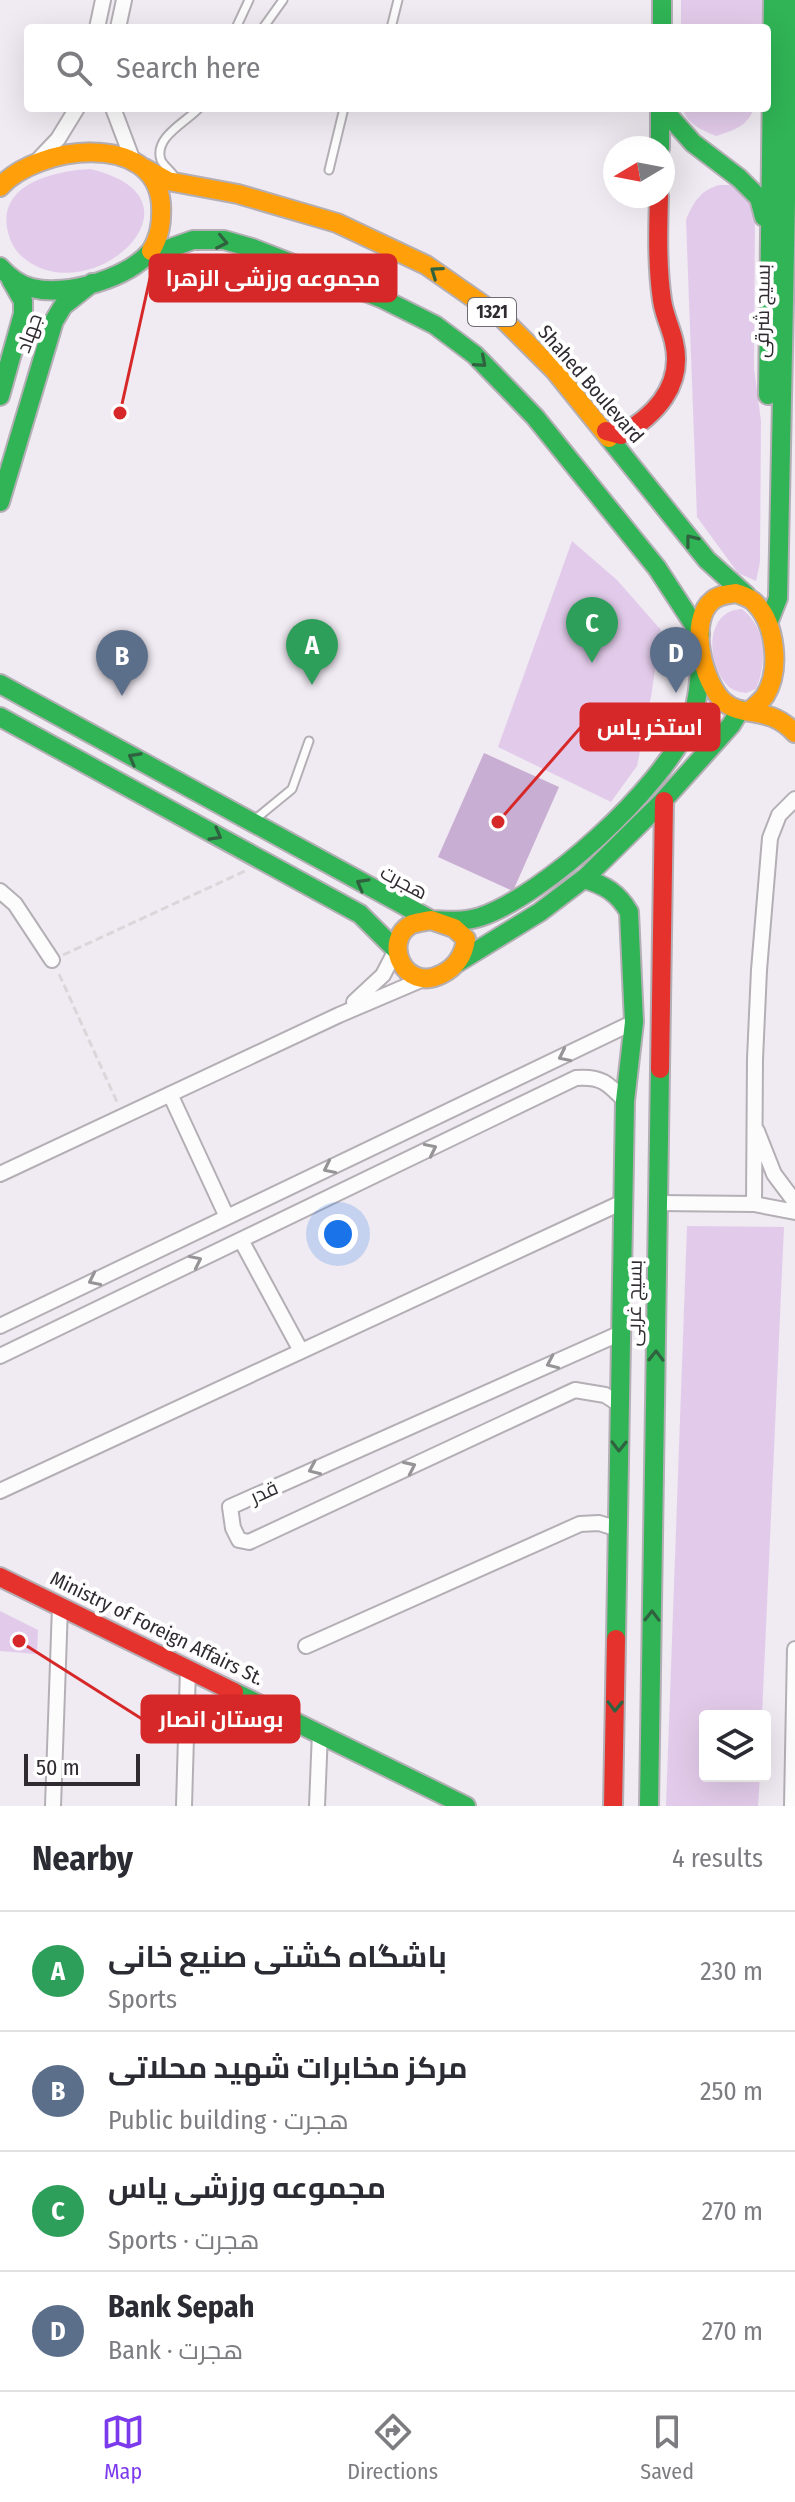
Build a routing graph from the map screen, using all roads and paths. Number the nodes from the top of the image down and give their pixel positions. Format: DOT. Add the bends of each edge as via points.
graph roads {
  1 [pos="103,0"];
  2 [pos="124,0"];
  3 [pos="249,0"];
  4 [pos="283,0"];
  5 [pos="398,0"];
  6 [pos="662,0"];
  7 [pos="773,0"];
  8 [pos="790,0"];
  9 [pos="98,24"];
  10 [pos="119,24"];
  11 [pos="238,24"];
  12 [pos="266,24"];
  13 [pos="392,24"];
  14 [pos="662,24"];
  15 [pos="792,57"];
  16 [pos="75,112"];
  17 [pos="115,112"];
  18 [pos="195,112"];
  19 [pos="343,112"];
  20 [pos="661,112"];
  21 [pos="665,112"];
  22 [pos="780,115"];
  23 [pos="660,136"];
  24 [pos="35,164"];
  25 [pos="138,164"];
  26 [pos="329,170"];
  27 [pos="181,184"];
  28 [pos="0,187"];
  29 [pos="659,208"];
  30 [pos="768,237"];
  31 [pos="148,256"];
  32 [pos="5,274"];
  33 [pos="92,283"];
  34 [pos="0,396"];
  35 [pos="782,398"];
  36 [pos="606,431"];
  37 [pos="0,502"];
  38 [pos="762,614"];
  39 [pos="700,634"];
  40 [pos="702,655"];
  41 [pos="794,668"];
  42 [pos="0,684"];
  43 [pos="746,710"];
  44 [pos="0,717"];
  45 [pos="795,733"];
  46 [pos="309,741"];
  47 [pos="795,799"];
  48 [pos="664,801"];
  49 [pos="252,823"];
  50 [pos="265,862"];
  51 [pos="584,879"];
  52 [pos="0,893"];
  53 [pos="431,920"];
  54 [pos="396,950"];
  55 [pos="52,960"];
  56 [pos="457,963"];
  57 [pos="421,980"];
  58 [pos="339,1015"];
  59 [pos="634,1022"];
  60 [pos="170,1094"];
  61 [pos="625,1101"];
  62 [pos="124,1116"];
  63 [pos="754,1123"];
  64 [pos="0,1174"];
  65 [pos="625,1201"];
  66 [pos="795,1202"];
  67 [pos="658,1203"];
  68 [pos="754,1204"];
  69 [pos="795,1212"];
  70 [pos="227,1217"];
  71 [pos="241,1240"];
  72 [pos="0,1326"];
  73 [pos="623,1332"];
  74 [pos="301,1351"];
  75 [pos="0,1356"];
  76 [pos="619,1404"];
  77 [pos="0,1491"];
  78 [pos="618,1529"];
  79 [pos="0,1577"];
  80 [pos="60,1606"];
  81 [pos="306,1646"];
  82 [pos="795,1649"];
  83 [pos="188,1668"];
  84 [pos="320,1732"];
  85 [pos="461,1805"];
  86 [pos="53,1806"];
  87 [pos="184,1806"];
  88 [pos="317,1806"];
  89 [pos="613,1806"];
  90 [pos="649,1806"];
  91 [pos="792,1806"];
  1 -- 9 [label="street"];
  2 -- 10 [label="street"];
  3 -- 11 [label="lane"];
  4 -- 12 [label="lane"];
  5 -- 13 [label="lane"];
  6 -- 14 [label="main road"];
  7 -- 22 [label="main road, بسیج شرقی"];
  8 -- 15 [label="main road, بسیج شرقی"];
  15 -- 22 [label="main road, بسیج شرقی"];
  16 -- 24 [label="street"];
  17 -- 25 [label="street"];
  18 -- 27 [label="lane" via="160,147 161,160"];
  19 -- 26 [label="lane"];
  20 -- 23 [label="main road"];
  21 -- 30 [label="main road" via="759,198"];
  22 -- 30 [label="main road, بسیج شرقی"];
  22 -- 35 [label="main road, بسیج شرقی"];
  24 -- 25 [label="main road, Shahed Boulevard" via="92,152"];
  24 -- 28 [label="main road, Shahed Boulevard" via="17,170"];
  25 -- 27 [label="main road, Shahed Boulevard / 1321"];
  25 -- 31 [label="main road" via="155,178 163,220"];
  36 -- 27 [label="main road, Shahed Boulevard / 1321, one-way" via="502,318 426,265 337,223 238,194"];
  29 -- 36 [label="main road" via="663,305 676,353 673,381 662,407 636,428 621,435"];
  30 -- 35 [label="main road, بسیج شرقی"];
  31 -- 33 [label="main road"];
  31 -- 39 [label="main road, 1321, one-way" via="202,238 228,242 371,293 451,337 513,392 554,439 682,599"];
  32 -- 33 [label="main road" via="37,289"];
  32 -- 34 [label="main road, جهاد" via="23,301 23,314"];
  33 -- 37 [label="main road, جهاد" via="63,306 54,321"];
  35 -- 38 [label="main road, بسیج شرقی" via="778,598"];
  38 -- 36 [label="main road, Shahed Boulevard / 1321, one-way" via="707,560"];
  38 -- 39 [label="main road" via="737,592 713,599"];
  38 -- 41 [label="main road, Shahed Boulevard / 1321"];
  38 -- 43 [label="main road" via="777,672 764,702"];
  39 -- 40 [label="main road"];
  40 -- 43 [label="main road" via="716,692 724,702"];
  40 -- 53 [label="main road, هجرت" via="688,728 639,797 503,908 469,920"];
  49 -- 42 [label="main road, هجرت, one-way"];
  43 -- 45 [label="main road" via="781,718"];
  43 -- 48 [label="main road"];
  44 -- 50 [label="main road, one-way"];
  46 -- 49 [label="lane" via="292,789"];
  47 -- 63 [label="street" via="779,815 770,838"];
  48 -- 51 [label="main road"];
  48 -- 67 [label="main road, بسیج غربی"];
  53 -- 49 [label="main road, هجرت, one-way"];
  50 -- 54 [label="main road" via="360,914"];
  50 -- 55 [label="path"];
  51 -- 56 [label="main road"];
  51 -- 59 [label="main road, بسیج غربی" via="604,885 629,912"];
  52 -- 55 [label="street" via="15,904"];
  53 -- 54 [label="main road" via="411,924"];
  53 -- 56 [label="main road" via="450,924 466,939"];
  54 -- 57 [label="main road" via="403,969"];
  54 -- 58 [label="street" via="371,989"];
  55 -- 62 [label="path"];
  56 -- 57 [label="main road" via="440,977"];
  57 -- 58 [label="street"];
  58 -- 60 [label="street"];
  59 -- 61 [label="main road, بسیج غربی"];
  59 -- 70 [label="street, one-way"];
  60 -- 62 [label="street"];
  60 -- 70 [label="street"];
  61 -- 65 [label="main road, بسیج غربی"];
  71 -- 61 [label="street, one-way" via="576,1078 595,1077"];
  62 -- 64 [label="street"];
  63 -- 66 [label="street" via="774,1174"];
  63 -- 68 [label="street"];
  65 -- 67 [label="main road"];
  65 -- 73 [label="main road, بسیج غربی"];
  65 -- 74 [label="street"];
  67 -- 68 [label="street"];
  90 -- 67 [label="main road, بسیج غربی, one-way"];
  68 -- 69 [label="street"];
  70 -- 72 [label="street, one-way"];
  71 -- 74 [label="street"];
  75 -- 71 [label="street, one-way"];
  73 -- 76 [label="main road, بسیج غربی"];
  73 -- 76 [label="street, قدر, one-way" via="230,1507 233,1528 239,1540 249,1542 575,1390 605,1395"];
  74 -- 77 [label="street"];
  76 -- 78 [label="main road, بسیج غربی, one-way"];
  78 -- 81 [label="street" via="580,1524"];
  78 -- 89 [label="main road, بسیج غربی, one-way"];
  79 -- 80 [label="main road, Ministry of Foreign Affairs St."];
  80 -- 83 [label="main road, Ministry of Foreign Affairs St."];
  80 -- 86 [label="street"];
  82 -- 91 [label="street"];
  83 -- 84 [label="main road, Ministry of Foreign Affairs St."];
  83 -- 87 [label="street"];
  84 -- 85 [label="main road, Ministry of Foreign Affairs St."];
  84 -- 88 [label="street"];
}
